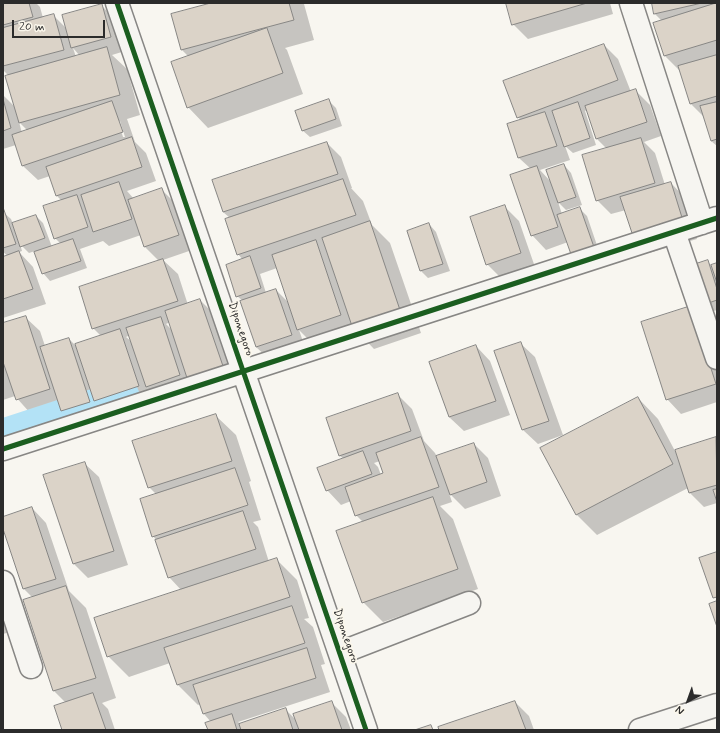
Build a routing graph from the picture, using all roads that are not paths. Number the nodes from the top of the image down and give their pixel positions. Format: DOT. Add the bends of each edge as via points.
graph roads {
  1 [pos="117,3"];
  2 [pos="631,3"];
  3 [pos="709,221"];
  4 [pos="674,232"];
  5 [pos="717,358"];
  6 [pos="244,371"];
  7 [pos="3,449"];
  8 [pos="3,582"];
  9 [pos="469,603"];
  10 [pos="340,653"];
  11 [pos="31,667"];
  12 [pos="717,705"];
  13 [pos="366,730"];
  14 [pos="640,730"];
  1 -- 6 [label="street, Diponegoro"];
  2 -- 3 [label="street"];
  3 -- 4 [label="street"];
  4 -- 5 [label="street"];
  4 -- 6 [label="street"];
  6 -- 7 [label="street"];
  6 -- 10 [label="street, Diponegoro"];
  8 -- 11 [label="street"];
  9 -- 10 [label="street"];
  10 -- 13 [label="street, Diponegoro"];
  12 -- 14 [label="street"];
}
